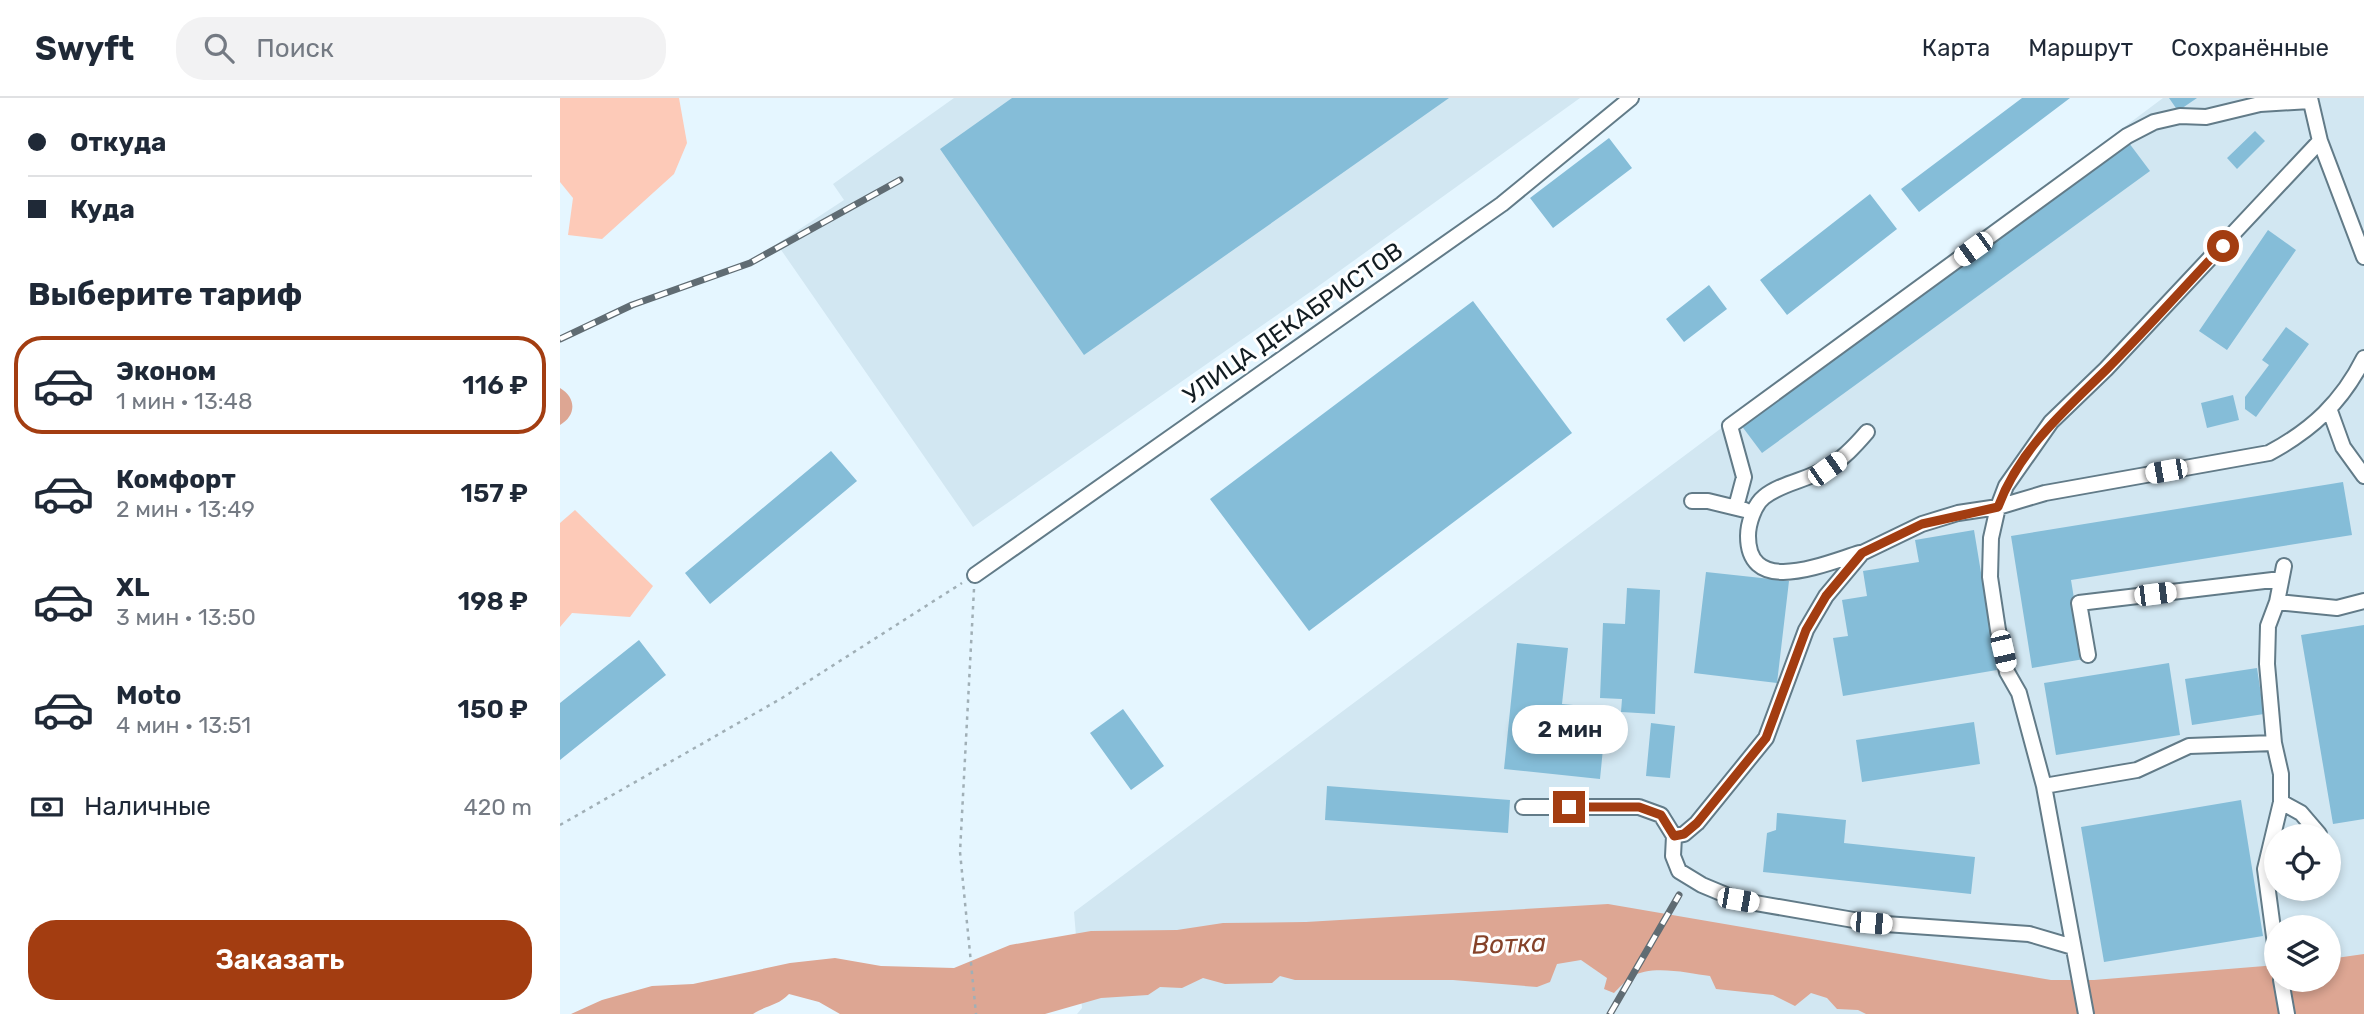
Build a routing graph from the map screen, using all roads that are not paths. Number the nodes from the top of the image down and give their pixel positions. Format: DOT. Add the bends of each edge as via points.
graph roads {
  1 [pos="1631,98"];
  2 [pos="2310,99"];
  3 [pos="2320,141"];
  4 [pos="2364,257"];
  5 [pos="2364,358"];
  6 [pos="2330,411"];
  7 [pos="1867,432"];
  8 [pos="2364,476"];
  9 [pos="1692,501"];
  10 [pos="1736,507"];
  11 [pos="1998,507"];
  12 [pos="1753,512"];
  13 [pos="1862,553"];
  14 [pos="975,575"];
  15 [pos="2364,601"];
  16 [pos="2277,602"];
  17 [pos="2088,655"];
  18 [pos="2274,743"];
  19 [pos="2044,786"];
  20 [pos="2281,802"];
  21 [pos="1523,807"];
  22 [pos="2310,824"];
  23 [pos="1674,836"];
  24 [pos="2271,915"];
  25 [pos="2073,947"];
  26 [pos="2283,992"];
  27 [pos="2086,1014"];
  28 [pos="2287,1014"];
  1 -- 14 [label="street, УЛИЦА ДЕКАБРИСТОВ" via="1502,204"];
  2 -- 3 [label="street"];
  2 -- 10 [label="street" via="2260,104 2206,117 2180,116 2154,122 2127,136 1730,426 1744,477"];
  3 -- 4 [label="street"];
  3 -- 11 [label="street" via="2051,422 2006,486"];
  5 -- 6 [label="street"];
  6 -- 8 [label="street" via="2343,447"];
  6 -- 11 [label="street" via="2269,453 2045,493"];
  7 -- 12 [label="street" via="1850,453 1827,469 1763,498"];
  9 -- 10 [label="street"];
  10 -- 12 [label="street"];
  11 -- 13 [label="street" via="1922,524"];
  11 -- 19 [label="street" via="1990,577 1998,630"];
  12 -- 13 [label="street" via="1750,552 1756,566 1768,572 1790,572"];
  13 -- 23 [label="street" via="1826,596 1806,630 1766,738 1697,823"];
  15 -- 16 [label="street" via="2337,608"];
  16 -- 17 [label="street" via="2283,572 2079,603"];
  16 -- 18 [label="street" via="2268,626 2267,664"];
  18 -- 19 [label="street" via="2189,746 2137,769"];
  18 -- 20 [label="street"];
  19 -- 25 [label="street"];
  20 -- 22 [label="street"];
  20 -- 24 [label="street" via="2265,869"];
  21 -- 23 [label="street" via="1639,807 1661,815"];
  23 -- 25 [label="street" via="1679,871 1738,900 1871,923 2029,933"];
  25 -- 27 [label="street"];
  26 -- 28 [label="street"];
}
